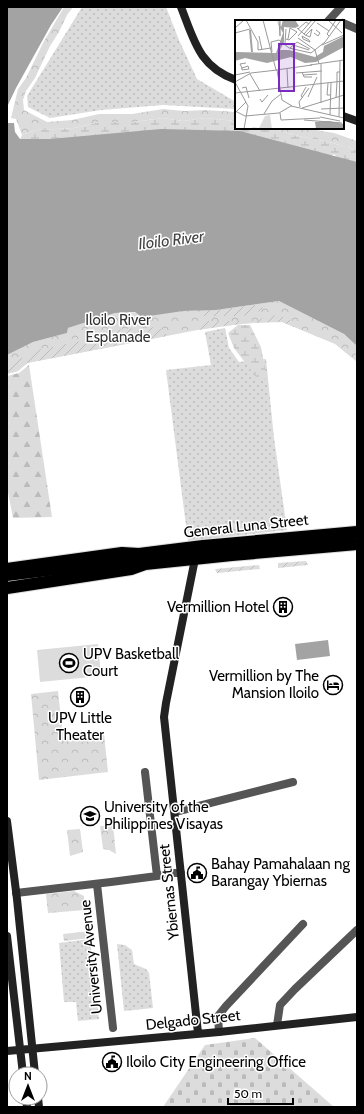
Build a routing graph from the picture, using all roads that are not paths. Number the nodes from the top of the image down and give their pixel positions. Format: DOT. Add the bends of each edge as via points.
graph roads {
  1 [pos="181,7"];
  2 [pos="341,7"];
  3 [pos="332,20"];
  4 [pos="344,23"];
  5 [pos="357,29"];
  6 [pos="235,80"];
  7 [pos="344,116"];
  8 [pos="357,121"];
  9 [pos="357,532"];
  10 [pos="357,544"];
  11 [pos="195,559"];
  12 [pos="138,560"];
  13 [pos="7,569"];
  14 [pos="7,576"];
  15 [pos="7,588"];
  16 [pos="144,772"];
  17 [pos="293,782"];
  18 [pos="175,812"];
  19 [pos="7,821"];
  20 [pos="181,873"];
  21 [pos="158,876"];
  22 [pos="97,884"];
  23 [pos="16,893"];
  24 [pos="303,924"];
  25 [pos="357,930"];
  26 [pos="7,936"];
  27 [pos="27,999"];
  28 [pos="14,1000"];
  29 [pos="357,1017"];
  30 [pos="277,1026"];
  31 [pos="113,1028"];
  32 [pos="219,1032"];
  33 [pos="198,1033"];
  34 [pos="32,1048"];
  35 [pos="20,1050"];
  36 [pos="7,1051"];
  37 [pos="22,1066"];
  38 [pos="34,1066"];
  1 -- 6 [label="street" via="198,51 207,63"];
  2 -- 3 [label="street"];
  4 -- 5 [label="street"];
  7 -- 8 [label="street"];
  9 -- 12 [label="highway, General Luna Street" via="211,545"];
  10 -- 11 [label="highway, General Luna Street"];
  11 -- 12 [label="highway, General Luna Street"];
  11 -- 18 [label="street, Ybiernas Street" via="164,717"];
  12 -- 13 [label="highway, General Luna Street" via="122,553"];
  12 -- 14 [label="main road"];
  12 -- 15 [label="highway, General Luna Street" via="131,569"];
  16 -- 21 [label="street"];
  17 -- 18 [label="street"];
  18 -- 20 [label="street, Ybiernas Street"];
  19 -- 23 [label="street"];
  20 -- 21 [label="street"];
  20 -- 33 [label="street, Ybiernas Street"];
  21 -- 22 [label="street"];
  22 -- 23 [label="street"];
  22 -- 31 [label="street, University Avenue"];
  23 -- 27 [label="street"];
  24 -- 32 [label="street" via="218,1016"];
  25 -- 30 [label="street" via="280,1005"];
  26 -- 28 [label="street"];
  27 -- 28 [label="street"];
  27 -- 34 [label="street"];
  28 -- 35 [label="street"];
  29 -- 30 [label="street, Delgado Street"];
  30 -- 32 [label="street, Delgado Street"];
  32 -- 33 [label="street, Delgado Street"];
  33 -- 34 [label="street, Delgado Street"];
  34 -- 35 [label="street, Delgado Street"];
  34 -- 38 [label="street"];
  35 -- 36 [label="street, Delgado Street"];
  35 -- 37 [label="street"];
}
